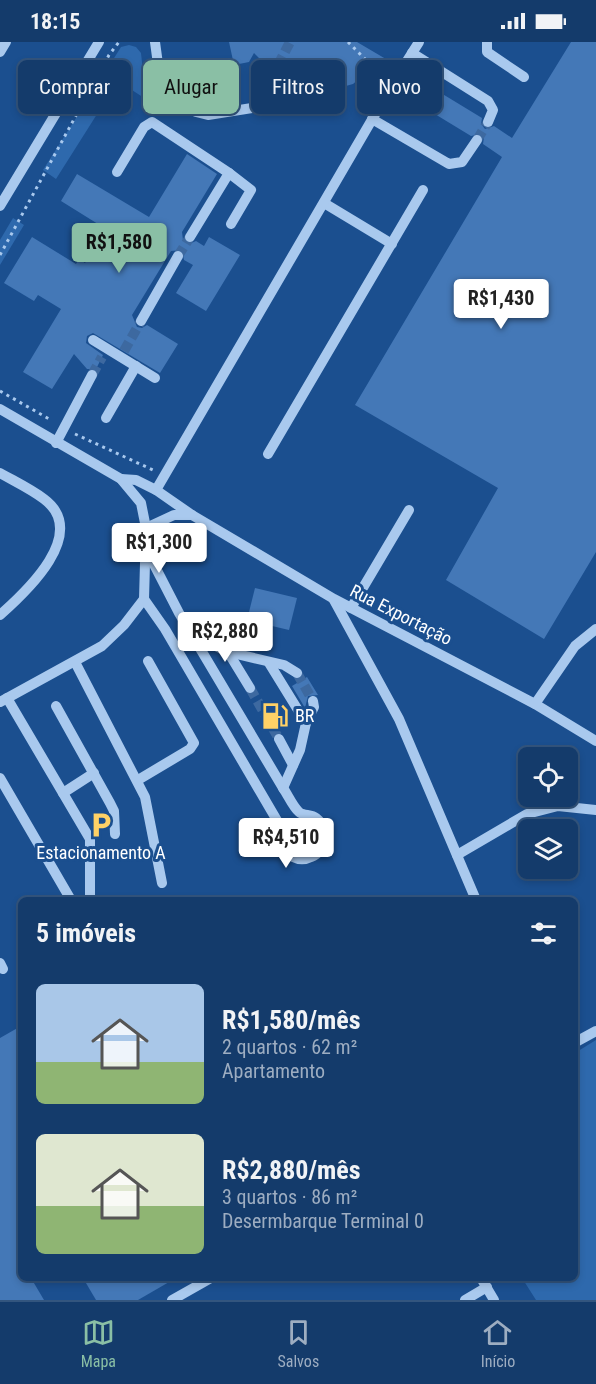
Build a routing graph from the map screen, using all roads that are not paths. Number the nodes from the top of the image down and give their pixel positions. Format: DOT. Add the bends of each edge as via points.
graph roads {
  1 [pos="6,42"];
  2 [pos="99,42"];
  3 [pos="155,42"];
  4 [pos="419,42"];
  5 [pos="487,42"];
  6 [pos="0,52"];
  7 [pos="412,53"];
  8 [pos="408,60"];
  9 [pos="524,77"];
  10 [pos="251,108"];
  11 [pos="375,114"];
  12 [pos="372,119"];
  13 [pos="488,122"];
  14 [pos="477,140"];
  15 [pos="117,172"];
  16 [pos="230,173"];
  17 [pos="423,190"];
  18 [pos="324,203"];
  19 [pos="0,206"];
  20 [pos="231,224"];
  21 [pos="190,237"];
  22 [pos="392,244"];
  23 [pos="178,256"];
  24 [pos="141,321"];
  25 [pos="93,340"];
  26 [pos="136,366"];
  27 [pos="92,375"];
  28 [pos="155,378"];
  29 [pos="0,409"];
  30 [pos="106,418"];
  31 [pos="56,443"];
  32 [pos="268,454"];
  33 [pos="0,473"];
  34 [pos="121,479"];
  35 [pos="156,490"];
  36 [pos="409,510"];
  37 [pos="192,515"];
  38 [pos="146,528"];
  39 [pos="146,549"];
  40 [pos="144,598"];
  41 [pos="334,599"];
  42 [pos="351,608"];
  43 [pos="0,615"];
  44 [pos="596,629"];
  45 [pos="191,634"];
  46 [pos="228,652"];
  47 [pos="148,661"];
  48 [pos="75,662"];
  49 [pos="269,663"];
  50 [pos="297,673"];
  51 [pos="250,688"];
  52 [pos="4,700"];
  53 [pos="314,701"];
  54 [pos="535,704"];
  55 [pos="56,706"];
  56 [pos="306,723"];
  57 [pos="279,739"];
  58 [pos="596,741"];
  59 [pos="293,765"];
  60 [pos="94,773"];
  61 [pos="0,778"];
  62 [pos="138,780"];
  63 [pos="283,788"];
  64 [pos="63,793"];
  65 [pos="596,810"];
  66 [pos="115,834"];
  67 [pos="458,855"];
  68 [pos="162,884"];
  69 [pos="69,897"];
  70 [pos="90,897"];
  71 [pos="476,897"];
  72 [pos="596,1031"];
  73 [pos="578,1041"];
  74 [pos="205,1281"];
  75 [pos="484,1283"];
  76 [pos="172,1300"];
  77 [pos="465,1300"];
  78 [pos="494,1300"];
  1 -- 6 [label="street"];
  2 -- 19 [label="street"];
  3 -- 10 [label="street" via="160,79 169,92 196,112 208,115"];
  4 -- 7 [label="street"];
  5 -- 9 [label="street" via="487,52"];
  7 -- 8 [label="street"];
  7 -- 13 [label="street" via="488,101 493,110"];
  11 -- 12 [label="street"];
  12 -- 14 [label="street" via="449,164 462,162"];
  12 -- 18 [label="street"];
  15 -- 16 [label="street" via="144,128 152,123"];
  16 -- 20 [label="street" via="251,190"];
  16 -- 21 [label="street"];
  17 -- 22 [label="street"];
  18 -- 22 [label="street"];
  18 -- 35 [label="street"];
  22 -- 32 [label="street"];
  23 -- 24 [label="street"];
  25 -- 26 [label="street" via="105,353 122,354"];
  26 -- 28 [label="street"];
  26 -- 30 [label="street"];
  27 -- 31 [label="street"];
  29 -- 31 [label="street"];
  31 -- 34 [label="street"];
  33 -- 43 [label="street" via="45,499 58,517 60,529 48,564"];
  34 -- 35 [label="street, Rua Exportação" via="136,480"];
  34 -- 38 [label="street" via="141,503"];
  35 -- 37 [label="street, Rua Exportação"];
  36 -- 42 [label="street"];
  37 -- 38 [label="street" via="174,515"];
  37 -- 41 [label="street, Rua Exportação"];
  38 -- 39 [label="street"];
  39 -- 40 [label="street"];
  39 -- 45 [label="street"];
  40 -- 48 [label="street" via="102,646"];
  40 -- 63 [label="street" via="282,829 282,845 287,853 307,859 323,848 324,828 318,819 300,814"];
  41 -- 42 [label="street, Rua Exportação"];
  41 -- 67 [label="street" via="399,719"];
  42 -- 54 [label="street, Rua Exportação"];
  44 -- 54 [label="street" via="575,646"];
  45 -- 46 [label="street"];
  45 -- 63 [label="street"];
  46 -- 49 [label="street"];
  46 -- 51 [label="street"];
  47 -- 62 [label="street" via="194,743"];
  48 -- 52 [label="street"];
  48 -- 62 [label="street"];
  49 -- 50 [label="street" via="284,665"];
  49 -- 56 [label="street"];
  52 -- 64 [label="street"];
  53 -- 56 [label="street"];
  54 -- 58 [label="street, Rua Exportação"];
  55 -- 60 [label="street"];
  56 -- 59 [label="street"];
  57 -- 59 [label="street"];
  59 -- 63 [label="street"];
  60 -- 64 [label="street"];
  60 -- 66 [label="street" via="114,811"];
  61 -- 69 [label="street"];
  62 -- 68 [label="street" via="150,811"];
  64 -- 70 [label="street" via="90,839"];
  65 -- 67 [label="street" via="558,806 527,814"];
  67 -- 71 [label="street"];
  72 -- 73 [label="street"];
  74 -- 76 [label="street"];
  75 -- 77 [label="street"];
  75 -- 78 [label="street"];
}
